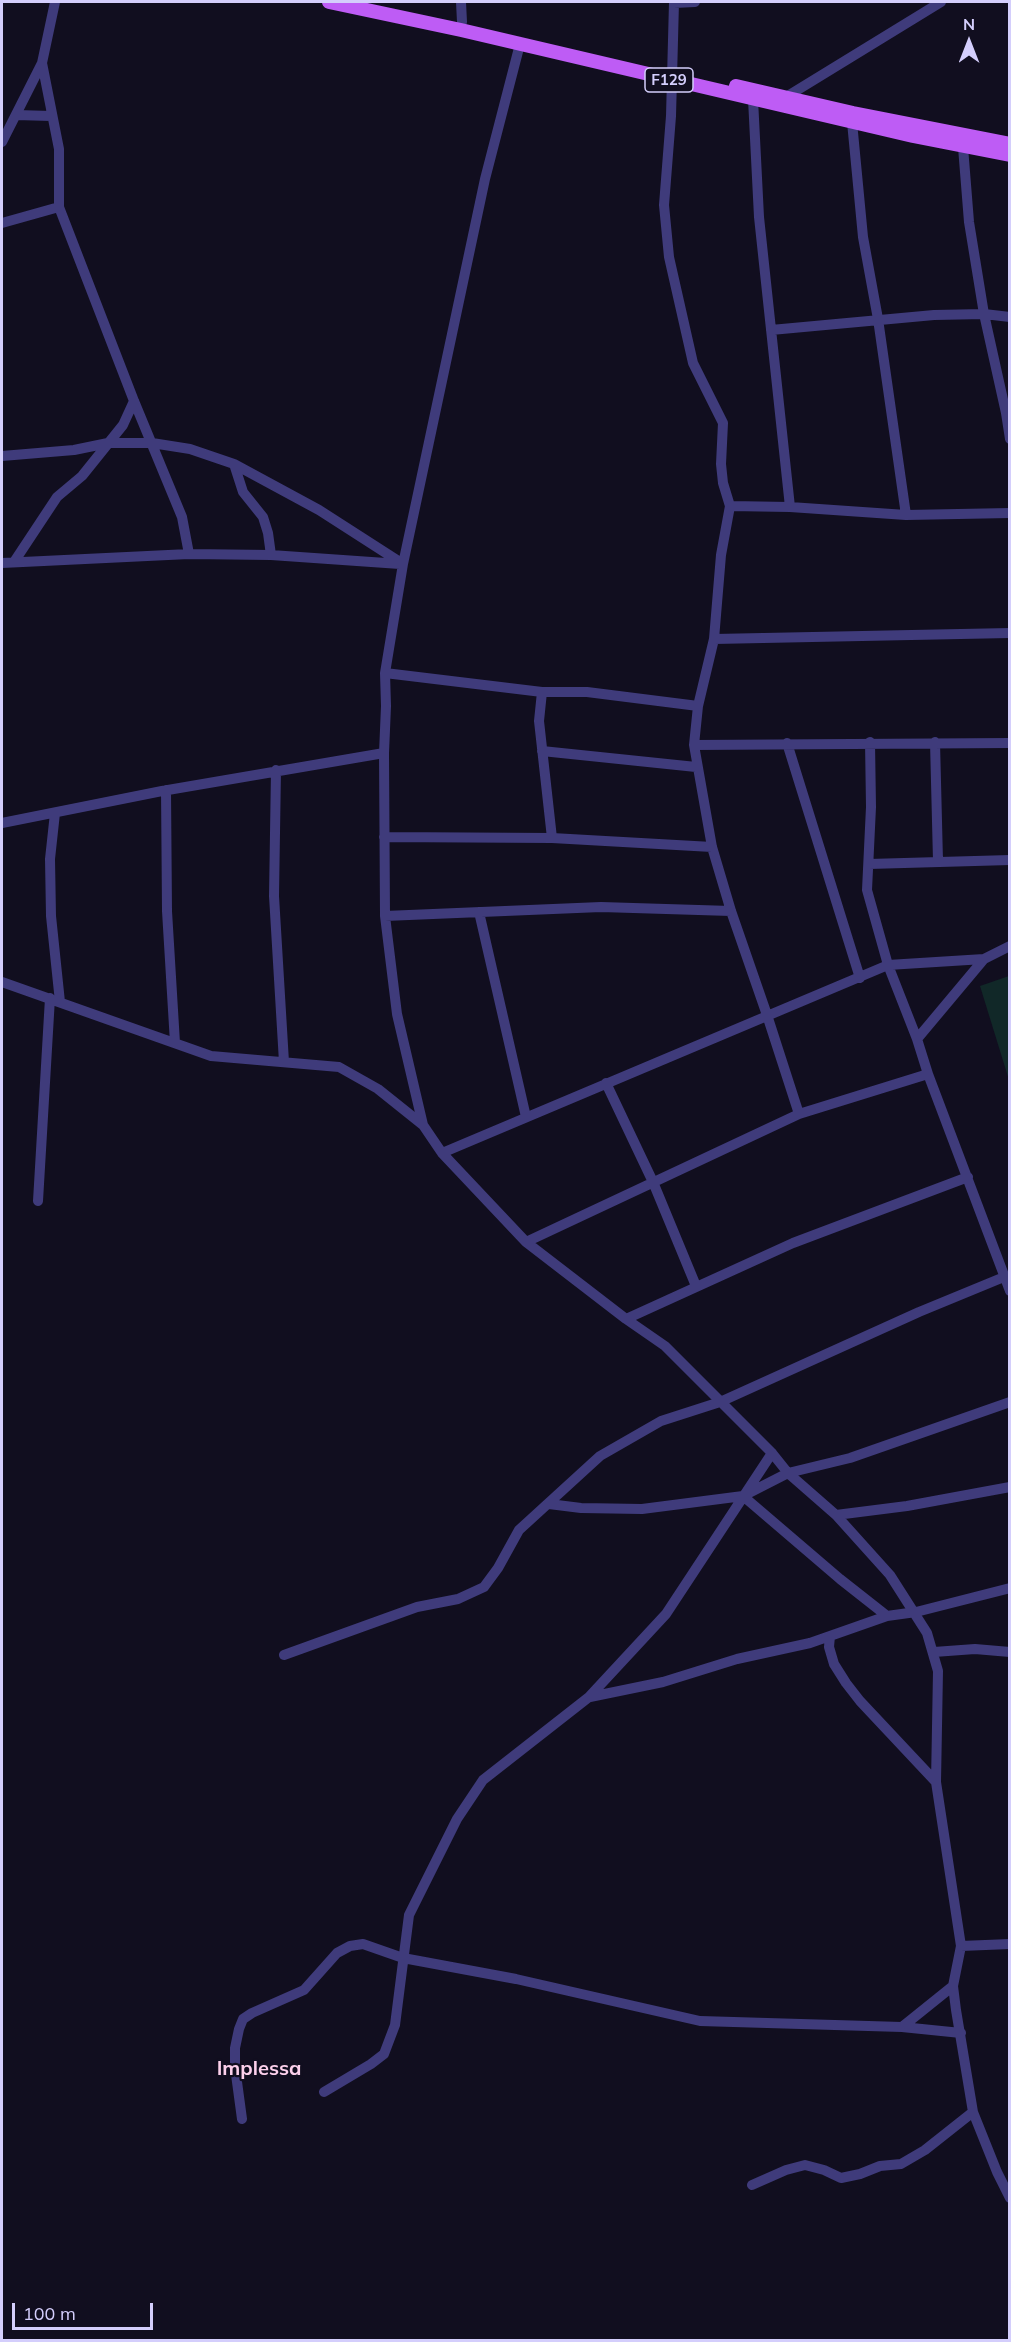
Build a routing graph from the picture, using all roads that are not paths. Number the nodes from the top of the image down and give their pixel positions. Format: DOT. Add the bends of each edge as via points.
graph roads {
  1 [pos="55,2"];
  2 [pos="329,2"];
  3 [pos="369,2"];
  4 [pos="461,2"];
  5 [pos="674,2"];
  6 [pos="695,2"];
  7 [pos="941,2"];
  8 [pos="462,22"];
  9 [pos="519,44"];
  10 [pos="42,63"];
  11 [pos="672,75"];
  12 [pos="786,97"];
  13 [pos="753,99"];
  14 [pos="16,114"];
  15 [pos="51,116"];
  16 [pos="852,123"];
  17 [pos="2,142"];
  18 [pos="1010,144"];
  19 [pos="963,147"];
  20 [pos="1010,155"];
  21 [pos="59,207"];
  22 [pos="2,223"];
  23 [pos="984,314"];
  24 [pos="1010,316"];
  25 [pos="878,319"];
  26 [pos="771,330"];
  27 [pos="134,401"];
  28 [pos="1010,439"];
  29 [pos="108,443"];
  30 [pos="152,443"];
  31 [pos="2,456"];
  32 [pos="234,464"];
  33 [pos="730,506"];
  34 [pos="790,507"];
  35 [pos="1010,513"];
  36 [pos="906,515"];
  37 [pos="189,554"];
  38 [pos="271,555"];
  39 [pos="14,562"];
  40 [pos="2,563"];
  41 [pos="403,564"];
  42 [pos="1010,633"];
  43 [pos="714,639"];
  44 [pos="385,673"];
  45 [pos="542,692"];
  46 [pos="698,706"];
  47 [pos="870,742"];
  48 [pos="935,742"];
  49 [pos="787,743"];
  50 [pos="1010,743"];
  51 [pos="694,745"];
  52 [pos="542,751"];
  53 [pos="384,753"];
  54 [pos="696,767"];
  55 [pos="276,770"];
  56 [pos="166,790"];
  57 [pos="55,813"];
  58 [pos="2,824"];
  59 [pos="384,837"];
  60 [pos="552,838"];
  61 [pos="712,847"];
  62 [pos="1010,860"];
  63 [pos="938,861"];
  64 [pos="869,864"];
  65 [pos="730,911"];
  66 [pos="479,912"];
  67 [pos="385,916"];
  68 [pos="1010,946"];
  69 [pos="984,959"];
  70 [pos="888,965"];
  71 [pos="860,978"];
  72 [pos="2,982"];
  73 [pos="55,1000"];
  74 [pos="767,1015"];
  75 [pos="917,1039"];
  76 [pos="175,1043"];
  77 [pos="284,1062"];
  78 [pos="928,1074"];
  79 [pos="606,1083"];
  80 [pos="799,1114"];
  81 [pos="526,1117"];
  82 [pos="423,1125"];
  83 [pos="442,1153"];
  84 [pos="968,1177"];
  85 [pos="653,1182"];
  86 [pos="38,1201"];
  87 [pos="526,1242"];
  88 [pos="1004,1277"];
  89 [pos="696,1286"];
  90 [pos="1010,1291"];
  91 [pos="626,1319"];
  92 [pos="720,1402"];
  93 [pos="1010,1402"];
  94 [pos="772,1453"];
  95 [pos="788,1473"];
  96 [pos="1010,1487"];
  97 [pos="743,1496"];
  98 [pos="549,1504"];
  99 [pos="836,1515"];
  100 [pos="1010,1588"];
  101 [pos="916,1612"];
  102 [pos="887,1616"];
  103 [pos="830,1636"];
  104 [pos="934,1652"];
  105 [pos="1010,1652"];
  106 [pos="284,1655"];
  107 [pos="589,1697"];
  108 [pos="936,1782"];
  109 [pos="1010,1944"];
  110 [pos="961,1946"];
  111 [pos="403,1958"];
  112 [pos="953,1986"];
  113 [pos="902,2027"];
  114 [pos="961,2033"];
  115 [pos="324,2092"];
  116 [pos="973,2112"];
  117 [pos="242,2119"];
  118 [pos="752,2185"];
  119 [pos="1010,2198"];
  1 -- 10 [label="street"];
  2 -- 9 [label="main road, F129"];
  3 -- 8 [label="main road, F129"];
  4 -- 8 [label="street"];
  5 -- 6 [label="street"];
  5 -- 11 [label="street"];
  7 -- 12 [label="street"];
  8 -- 11 [label="main road, F129"];
  9 -- 11 [label="main road, F129"];
  9 -- 41 [label="street" via="485,178"];
  10 -- 14 [label="street"];
  10 -- 15 [label="street"];
  11 -- 12 [label="main road, F129"];
  11 -- 13 [label="main road, F129"];
  11 -- 33 [label="street" via="664,205 669,257 693,363 723,423 721,464"];
  12 -- 18 [label="main road, F129"];
  13 -- 16 [label="main road, F129"];
  13 -- 26 [label="street" via="759,218"];
  14 -- 15 [label="street"];
  14 -- 17 [label="street"];
  15 -- 21 [label="street" via="59,149"];
  16 -- 19 [label="main road, F129"];
  16 -- 25 [label="street" via="863,237"];
  19 -- 20 [label="main road, F129"];
  19 -- 23 [label="street" via="969,222"];
  21 -- 22 [label="street"];
  21 -- 27 [label="street"];
  23 -- 24 [label="street"];
  23 -- 25 [label="street"];
  23 -- 28 [label="street"];
  25 -- 26 [label="street"];
  25 -- 36 [label="street"];
  26 -- 34 [label="street"];
  27 -- 29 [label="street" via="123,425"];
  27 -- 30 [label="street"];
  29 -- 30 [label="street"];
  29 -- 31 [label="street"];
  29 -- 39 [label="street" via="82,476 57,496"];
  30 -- 32 [label="street" via="190,449"];
  30 -- 37 [label="street" via="182,517"];
  32 -- 38 [label="street" via="243,492 263,517"];
  32 -- 41 [label="street" via="319,510"];
  33 -- 34 [label="street"];
  33 -- 43 [label="street" via="721,555"];
  34 -- 36 [label="street"];
  35 -- 36 [label="street"];
  37 -- 38 [label="street"];
  37 -- 39 [label="street"];
  38 -- 41 [label="street"];
  39 -- 40 [label="street"];
  41 -- 44 [label="street"];
  42 -- 43 [label="street"];
  43 -- 46 [label="street"];
  44 -- 45 [label="street"];
  44 -- 53 [label="street"];
  45 -- 46 [label="street" via="587,692"];
  45 -- 52 [label="street"];
  46 -- 51 [label="street"];
  47 -- 48 [label="street"];
  47 -- 49 [label="street"];
  47 -- 64 [label="street"];
  48 -- 50 [label="street"];
  48 -- 63 [label="street"];
  49 -- 51 [label="street"];
  49 -- 71 [label="street"];
  51 -- 54 [label="street"];
  52 -- 54 [label="street"];
  52 -- 60 [label="street"];
  53 -- 55 [label="street"];
  53 -- 59 [label="street"];
  54 -- 61 [label="street"];
  55 -- 56 [label="street"];
  55 -- 77 [label="street" via="274,896"];
  56 -- 57 [label="street"];
  56 -- 76 [label="street" via="167,911"];
  57 -- 58 [label="street"];
  57 -- 73 [label="street" via="50,860"];
  59 -- 60 [label="street"];
  59 -- 67 [label="street"];
  60 -- 61 [label="street"];
  61 -- 65 [label="street"];
  62 -- 63 [label="street"];
  63 -- 64 [label="street"];
  64 -- 70 [label="street" via="867,890"];
  65 -- 66 [label="street" via="601,907"];
  65 -- 74 [label="street"];
  66 -- 67 [label="street"];
  66 -- 81 [label="street"];
  67 -- 82 [label="street" via="397,1014"];
  68 -- 69 [label="street"];
  69 -- 70 [label="street"];
  69 -- 75 [label="street"];
  70 -- 71 [label="street"];
  70 -- 75 [label="street"];
  71 -- 74 [label="street"];
  72 -- 73 [label="street"];
  73 -- 76 [label="street"];
  73 -- 86 [label="street"];
  74 -- 79 [label="street"];
  74 -- 80 [label="street"];
  75 -- 78 [label="street"];
  76 -- 77 [label="street" via="211,1056"];
  77 -- 82 [label="street" via="339,1067 378,1089"];
  78 -- 80 [label="street"];
  78 -- 84 [label="street"];
  79 -- 81 [label="street"];
  79 -- 85 [label="street"];
  80 -- 85 [label="street"];
  81 -- 83 [label="street"];
  82 -- 83 [label="street"];
  83 -- 87 [label="street"];
  84 -- 88 [label="street"];
  84 -- 89 [label="street" via="793,1243"];
  85 -- 87 [label="street"];
  85 -- 89 [label="street"];
  87 -- 91 [label="street"];
  88 -- 90 [label="street"];
  88 -- 92 [label="street"];
  89 -- 91 [label="street"];
  91 -- 92 [label="street" via="665,1346"];
  92 -- 94 [label="street"];
  92 -- 98 [label="street" via="661,1421 600,1456"];
  93 -- 95 [label="street" via="850,1458"];
  94 -- 95 [label="street"];
  94 -- 97 [label="street"];
  95 -- 97 [label="street"];
  95 -- 99 [label="street"];
  96 -- 99 [label="street"];
  97 -- 98 [label="street" via="642,1509"];
  97 -- 102 [label="street"];
  97 -- 107 [label="street" via="666,1614"];
  98 -- 106 [label="street" via="519,1530 484,1587"];
  99 -- 101 [label="street" via="890,1575"];
  100 -- 101 [label="street"];
  101 -- 102 [label="street"];
  101 -- 104 [label="street"];
  102 -- 103 [label="street"];
  103 -- 107 [label="street" via="663,1682"];
  103 -- 108 [label="street" via="834,1664 846,1683"];
  104 -- 105 [label="street"];
  104 -- 108 [label="street" via="939,1683"];
  107 -- 111 [label="street" via="483,1780 457,1819 409,1915"];
  108 -- 110 [label="street"];
  109 -- 110 [label="street"];
  110 -- 112 [label="street"];
  111 -- 113 [label="street" via="700,2021"];
  111 -- 115 [label="street" via="395,2025 384,2054"];
  111 -- 117 [label="street" via="363,1944 350,1946 337,1953 304,1990 243,2019 235,2048"];
  112 -- 113 [label="street"];
  112 -- 114 [label="street"];
  113 -- 114 [label="street"];
  114 -- 116 [label="street"];
  116 -- 118 [label="street" via="901,2164 841,2178 805,2165"];
  116 -- 119 [label="street"];
}
